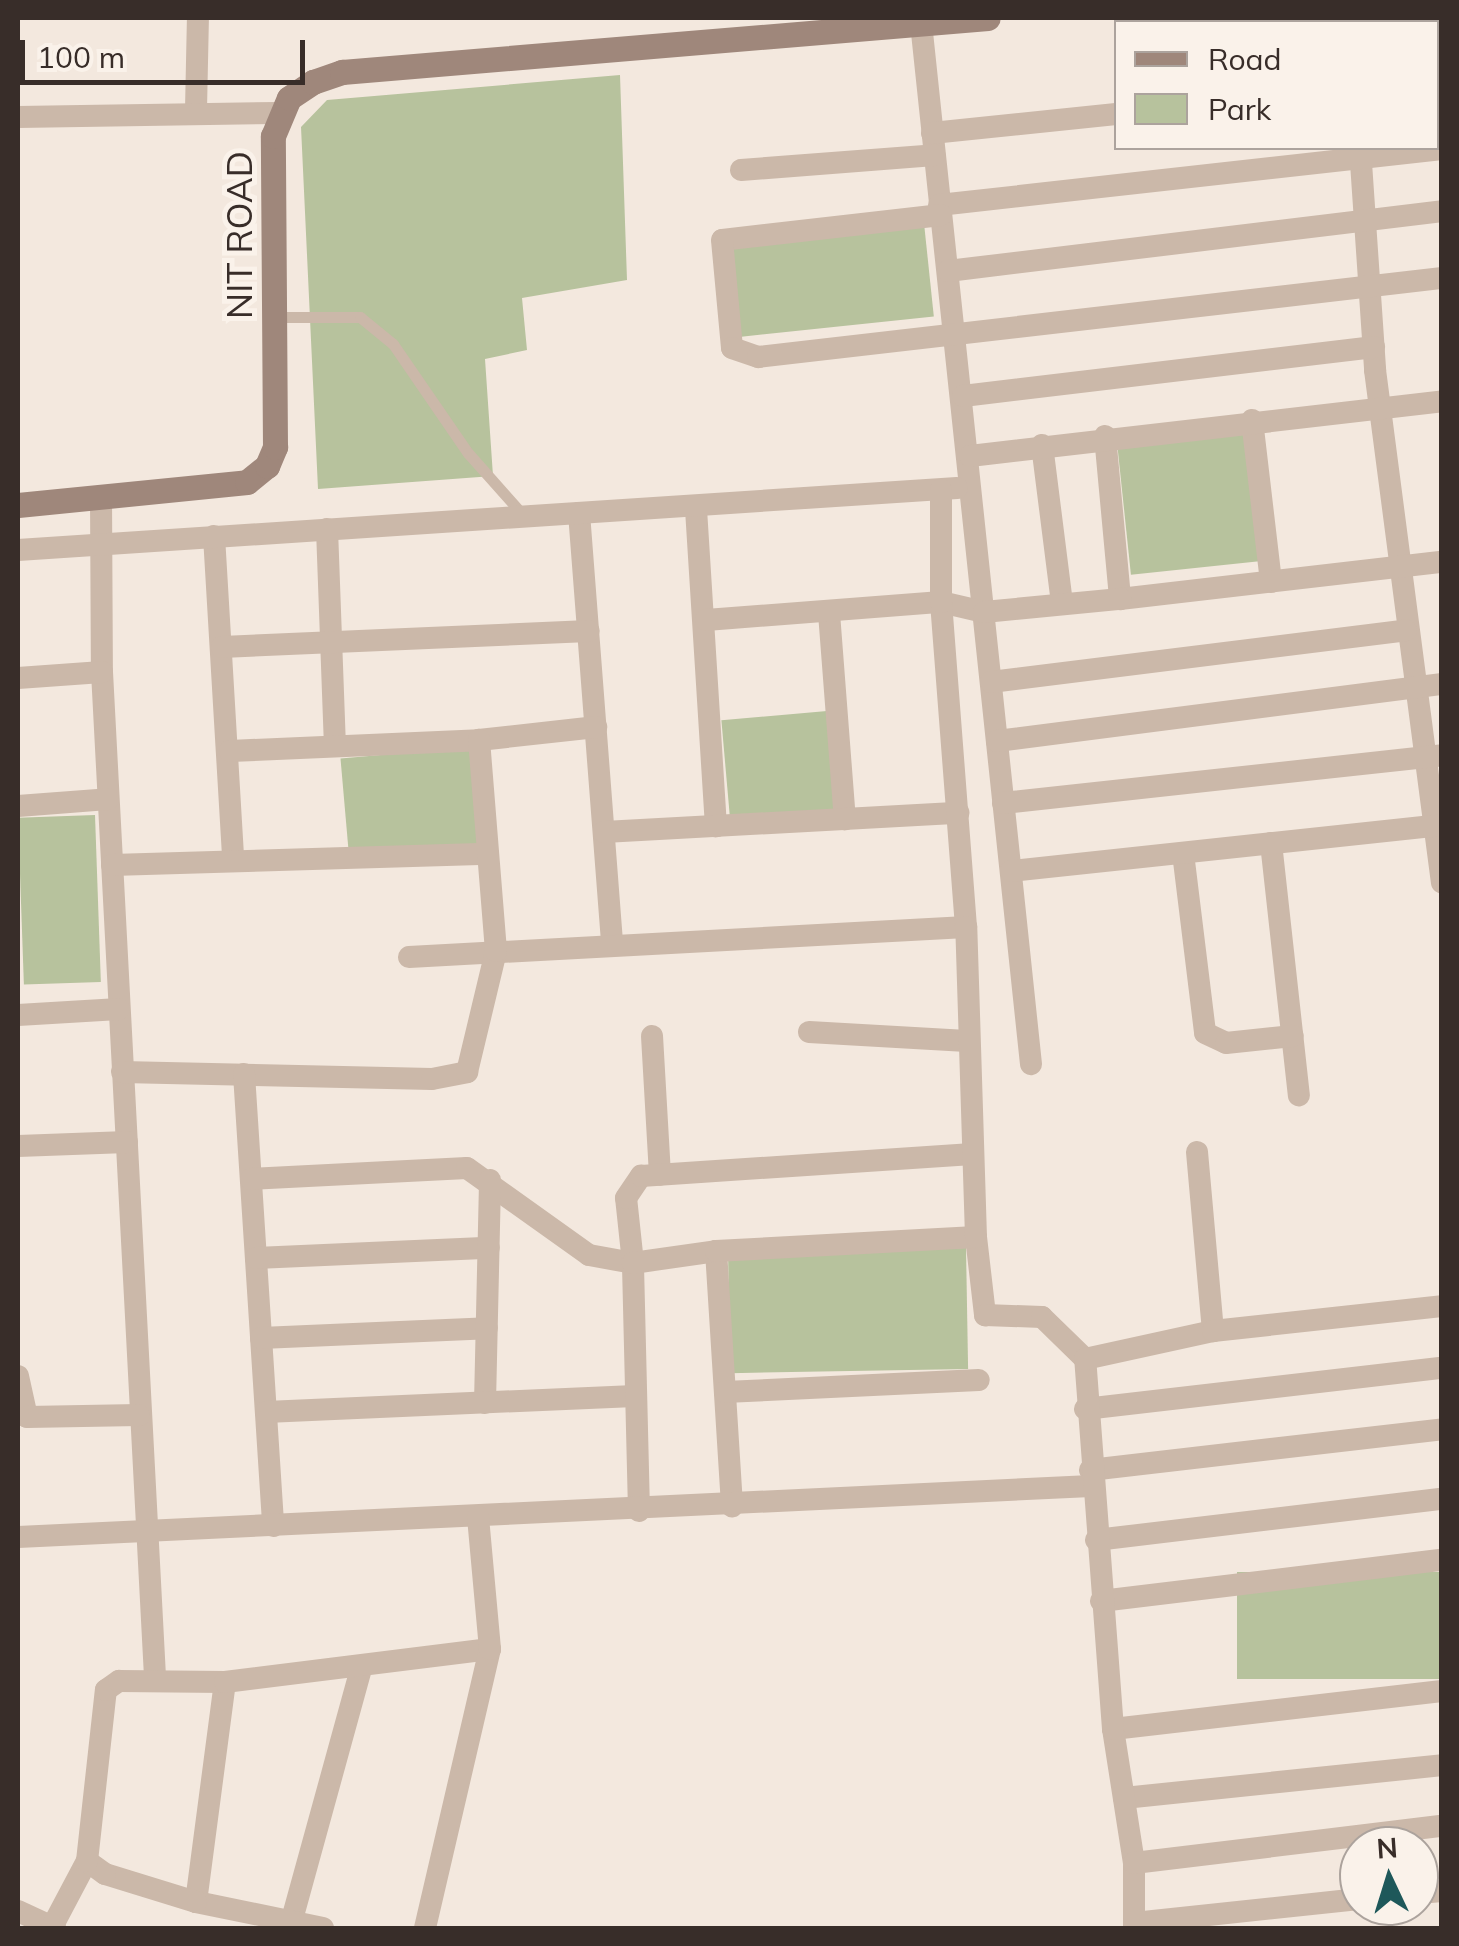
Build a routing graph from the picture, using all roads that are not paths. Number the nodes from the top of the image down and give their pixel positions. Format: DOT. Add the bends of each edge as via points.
graph roads {
  1 [pos="198,18"];
  2 [pos="988,18"];
  3 [pos="921,22"];
  4 [pos="196,110"];
  5 [pos="278,112"];
  6 [pos="1114,114"];
  7 [pos="18,117"];
  8 [pos="933,144"];
  9 [pos="1442,150"];
  10 [pos="1361,153"];
  11 [pos="741,170"];
  12 [pos="940,210"];
  13 [pos="1442,211"];
  14 [pos="1367,219"];
  15 [pos="948,271"];
  16 [pos="1442,278"];
  17 [pos="1372,286"];
  18 [pos="274,317"];
  19 [pos="957,336"];
  20 [pos="1374,348"];
  21 [pos="963,396"];
  22 [pos="1442,401"];
  23 [pos="1380,408"];
  24 [pos="1252,420"];
  25 [pos="1105,436"];
  26 [pos="1042,446"];
  27 [pos="970,456"];
  28 [pos="972,487"];
  29 [pos="942,490"];
  30 [pos="101,496"];
  31 [pos="18,505"];
  32 [pos="696,509"];
  33 [pos="580,513"];
  34 [pos="524,516"];
  35 [pos="327,529"];
  36 [pos="214,536"];
  37 [pos="104,545"];
  38 [pos="18,550"];
  39 [pos="1442,562"];
  40 [pos="1399,568"];
  41 [pos="1271,582"];
  42 [pos="1120,599"];
  43 [pos="942,602"];
  44 [pos="1062,604"];
  45 [pos="829,612"];
  46 [pos="984,612"];
  47 [pos="706,620"];
  48 [pos="1406,630"];
  49 [pos="588,631"];
  50 [pos="332,643"];
  51 [pos="222,648"];
  52 [pos="102,672"];
  53 [pos="18,678"];
  54 [pos="991,682"];
  55 [pos="1442,684"];
  56 [pos="1412,686"];
  57 [pos="596,726"];
  58 [pos="479,740"];
  59 [pos="997,742"];
  60 [pos="336,745"];
  61 [pos="230,751"];
  62 [pos="1431,756"];
  63 [pos="108,798"];
  64 [pos="1003,802"];
  65 [pos="18,806"];
  66 [pos="958,813"];
  67 [pos="845,819"];
  68 [pos="1437,825"];
  69 [pos="716,826"];
  70 [pos="604,832"];
  71 [pos="1270,843"];
  72 [pos="1183,853"];
  73 [pos="488,854"];
  74 [pos="233,857"];
  75 [pos="112,866"];
  76 [pos="1010,871"];
  77 [pos="1442,884"];
  78 [pos="966,926"];
  79 [pos="612,944"];
  80 [pos="496,951"];
  81 [pos="409,957"];
  82 [pos="119,1010"];
  83 [pos="18,1015"];
  84 [pos="809,1032"];
  85 [pos="652,1036"];
  86 [pos="1292,1036"];
  87 [pos="967,1049"];
  88 [pos="1031,1064"];
  89 [pos="122,1072"];
  90 [pos="244,1074"];
  91 [pos="1299,1095"];
  92 [pos="127,1142"];
  93 [pos="18,1146"];
  94 [pos="1197,1152"];
  95 [pos="972,1154"];
  96 [pos="660,1175"];
  97 [pos="251,1179"];
  98 [pos="490,1180"];
  99 [pos="976,1237"];
  100 [pos="489,1248"];
  101 [pos="716,1251"];
  102 [pos="256,1258"];
  103 [pos="633,1263"];
  104 [pos="1442,1306"];
  105 [pos="487,1328"];
  106 [pos="1213,1332"];
  107 [pos="261,1338"];
  108 [pos="1085,1359"];
  109 [pos="1442,1368"];
  110 [pos="18,1376"];
  111 [pos="978,1380"];
  112 [pos="725,1392"];
  113 [pos="635,1396"];
  114 [pos="486,1403"];
  115 [pos="1085,1410"];
  116 [pos="266,1412"];
  117 [pos="139,1415"];
  118 [pos="1442,1429"];
  119 [pos="1090,1478"];
  120 [pos="1442,1498"];
  121 [pos="732,1506"];
  122 [pos="639,1510"];
  123 [pos="478,1518"];
  124 [pos="274,1526"];
  125 [pos="144,1532"];
  126 [pos="18,1540"];
  127 [pos="1096,1540"];
  128 [pos="1442,1560"];
  129 [pos="1101,1601"];
  130 [pos="490,1649"];
  131 [pos="360,1670"];
  132 [pos="154,1678"];
  133 [pos="225,1682"];
  134 [pos="1442,1691"];
  135 [pos="1113,1729"];
  136 [pos="1442,1765"];
  137 [pos="1124,1798"];
  138 [pos="1442,1826"];
  139 [pos="88,1861"];
  140 [pos="1134,1863"];
  141 [pos="1339,1901"];
  142 [pos="196,1902"];
  143 [pos="18,1911"];
  144 [pos="292,1923"];
  145 [pos="1134,1926"];
  146 [pos="54,1928"];
  147 [pos="323,1928"];
  148 [pos="425,1928"];
  1 -- 4 [label="street"];
  2 -- 3 [label="main road, NIT ROAD"];
  3 -- 5 [label="main road, NIT ROAD" via="342,72 313,82"];
  3 -- 8 [label="street"];
  4 -- 5 [label="street"];
  4 -- 7 [label="street"];
  5 -- 18 [label="main road, NIT ROAD"];
  6 -- 8 [label="street"];
  8 -- 11 [label="street"];
  8 -- 12 [label="street"];
  9 -- 10 [label="street"];
  10 -- 12 [label="street"];
  10 -- 14 [label="street"];
  12 -- 15 [label="street"];
  12 -- 19 [label="street" via="722,240 728,338 737,354 758,357"];
  13 -- 14 [label="street"];
  14 -- 15 [label="street"];
  14 -- 17 [label="street"];
  15 -- 19 [label="street"];
  16 -- 17 [label="street"];
  17 -- 19 [label="street"];
  17 -- 20 [label="street"];
  18 -- 30 [label="main road, NIT ROAD" via="275,447 266,466 247,482"];
  18 -- 34 [label="lane" via="360,317 393,344 468,453"];
  19 -- 21 [label="street"];
  20 -- 21 [label="street"];
  20 -- 23 [label="street"];
  21 -- 27 [label="street"];
  22 -- 23 [label="street"];
  23 -- 24 [label="street"];
  23 -- 40 [label="street"];
  24 -- 25 [label="street"];
  24 -- 41 [label="street"];
  25 -- 26 [label="street"];
  25 -- 42 [label="street"];
  26 -- 27 [label="street"];
  26 -- 44 [label="street"];
  27 -- 28 [label="street"];
  28 -- 29 [label="street"];
  28 -- 46 [label="street"];
  29 -- 32 [label="street"];
  29 -- 43 [label="street"];
  30 -- 31 [label="main road, NIT ROAD"];
  30 -- 37 [label="street"];
  32 -- 33 [label="street"];
  32 -- 47 [label="street"];
  33 -- 34 [label="street"];
  33 -- 49 [label="street"];
  34 -- 35 [label="street"];
  35 -- 36 [label="street"];
  35 -- 50 [label="street"];
  36 -- 37 [label="street"];
  36 -- 51 [label="street"];
  37 -- 38 [label="street"];
  37 -- 52 [label="street"];
  39 -- 40 [label="street"];
  40 -- 41 [label="street"];
  40 -- 48 [label="street"];
  41 -- 42 [label="street"];
  42 -- 44 [label="street"];
  43 -- 45 [label="street"];
  43 -- 46 [label="street"];
  43 -- 66 [label="street"];
  44 -- 46 [label="street"];
  45 -- 47 [label="street"];
  45 -- 67 [label="street"];
  46 -- 54 [label="street"];
  47 -- 69 [label="street"];
  48 -- 54 [label="street"];
  48 -- 56 [label="street"];
  49 -- 50 [label="street"];
  49 -- 57 [label="street"];
  50 -- 51 [label="street"];
  50 -- 60 [label="street"];
  51 -- 61 [label="street"];
  52 -- 53 [label="street"];
  52 -- 63 [label="street"];
  54 -- 59 [label="street"];
  55 -- 56 [label="street"];
  56 -- 59 [label="street"];
  56 -- 62 [label="street"];
  57 -- 58 [label="street"];
  57 -- 70 [label="street"];
  58 -- 60 [label="street"];
  58 -- 73 [label="street"];
  59 -- 64 [label="street"];
  60 -- 61 [label="street"];
  61 -- 74 [label="street"];
  62 -- 64 [label="street"];
  62 -- 68 [label="street"];
  63 -- 65 [label="street"];
  63 -- 75 [label="street"];
  64 -- 76 [label="street"];
  66 -- 67 [label="street"];
  66 -- 78 [label="street"];
  67 -- 69 [label="street"];
  68 -- 71 [label="street"];
  68 -- 77 [label="street"];
  69 -- 70 [label="street"];
  70 -- 79 [label="street"];
  71 -- 72 [label="street"];
  71 -- 86 [label="street"];
  72 -- 76 [label="street"];
  72 -- 86 [label="street" via="1206,1033 1226,1043"];
  73 -- 74 [label="street"];
  73 -- 80 [label="street"];
  74 -- 75 [label="street"];
  75 -- 82 [label="street"];
  76 -- 88 [label="street"];
  78 -- 79 [label="street"];
  78 -- 87 [label="street"];
  79 -- 80 [label="street"];
  80 -- 81 [label="street"];
  80 -- 90 [label="street" via="467,1072 432,1079"];
  82 -- 83 [label="street"];
  82 -- 89 [label="street"];
  84 -- 87 [label="street"];
  85 -- 96 [label="street"];
  86 -- 91 [label="street"];
  87 -- 95 [label="street"];
  89 -- 90 [label="street"];
  89 -- 92 [label="street"];
  90 -- 97 [label="street"];
  92 -- 93 [label="street"];
  92 -- 117 [label="street"];
  94 -- 106 [label="street"];
  95 -- 96 [label="street"];
  95 -- 99 [label="street"];
  96 -- 103 [label="street" via="629,1185"];
  97 -- 98 [label="street" via="451,1166"];
  97 -- 102 [label="street"];
  98 -- 100 [label="street"];
  98 -- 103 [label="street" via="576,1247"];
  99 -- 101 [label="street"];
  99 -- 108 [label="street" via="986,1316 1042,1318"];
  100 -- 102 [label="street"];
  100 -- 105 [label="street"];
  101 -- 103 [label="street"];
  101 -- 112 [label="street"];
  102 -- 107 [label="street"];
  103 -- 113 [label="street"];
  104 -- 106 [label="street"];
  105 -- 107 [label="street"];
  105 -- 114 [label="street"];
  106 -- 108 [label="street"];
  107 -- 116 [label="street"];
  108 -- 115 [label="street"];
  109 -- 115 [label="street"];
  110 -- 117 [label="street" via="27,1416"];
  111 -- 112 [label="street"];
  112 -- 121 [label="street"];
  113 -- 114 [label="street"];
  113 -- 122 [label="street"];
  114 -- 116 [label="street"];
  115 -- 119 [label="street"];
  116 -- 124 [label="street"];
  117 -- 125 [label="street"];
  118 -- 119 [label="street"];
  119 -- 121 [label="street"];
  119 -- 127 [label="street"];
  120 -- 127 [label="street"];
  121 -- 122 [label="street"];
  122 -- 123 [label="street"];
  123 -- 124 [label="street"];
  123 -- 130 [label="street"];
  124 -- 125 [label="street"];
  125 -- 126 [label="street"];
  125 -- 132 [label="street"];
  127 -- 129 [label="street"];
  128 -- 129 [label="street"];
  129 -- 135 [label="street"];
  130 -- 131 [label="street"];
  130 -- 148 [label="street"];
  131 -- 133 [label="street"];
  131 -- 144 [label="street"];
  132 -- 133 [label="street"];
  132 -- 139 [label="street" via="106,1690"];
  133 -- 142 [label="street"];
  134 -- 135 [label="street"];
  135 -- 137 [label="street"];
  136 -- 137 [label="street"];
  137 -- 140 [label="street"];
  138 -- 140 [label="street"];
  139 -- 142 [label="street" via="105,1874"];
  139 -- 146 [label="street"];
  140 -- 145 [label="street"];
  141 -- 145 [label="street"];
  142 -- 144 [label="street"];
  143 -- 146 [label="street"];
  144 -- 147 [label="street"];
}
